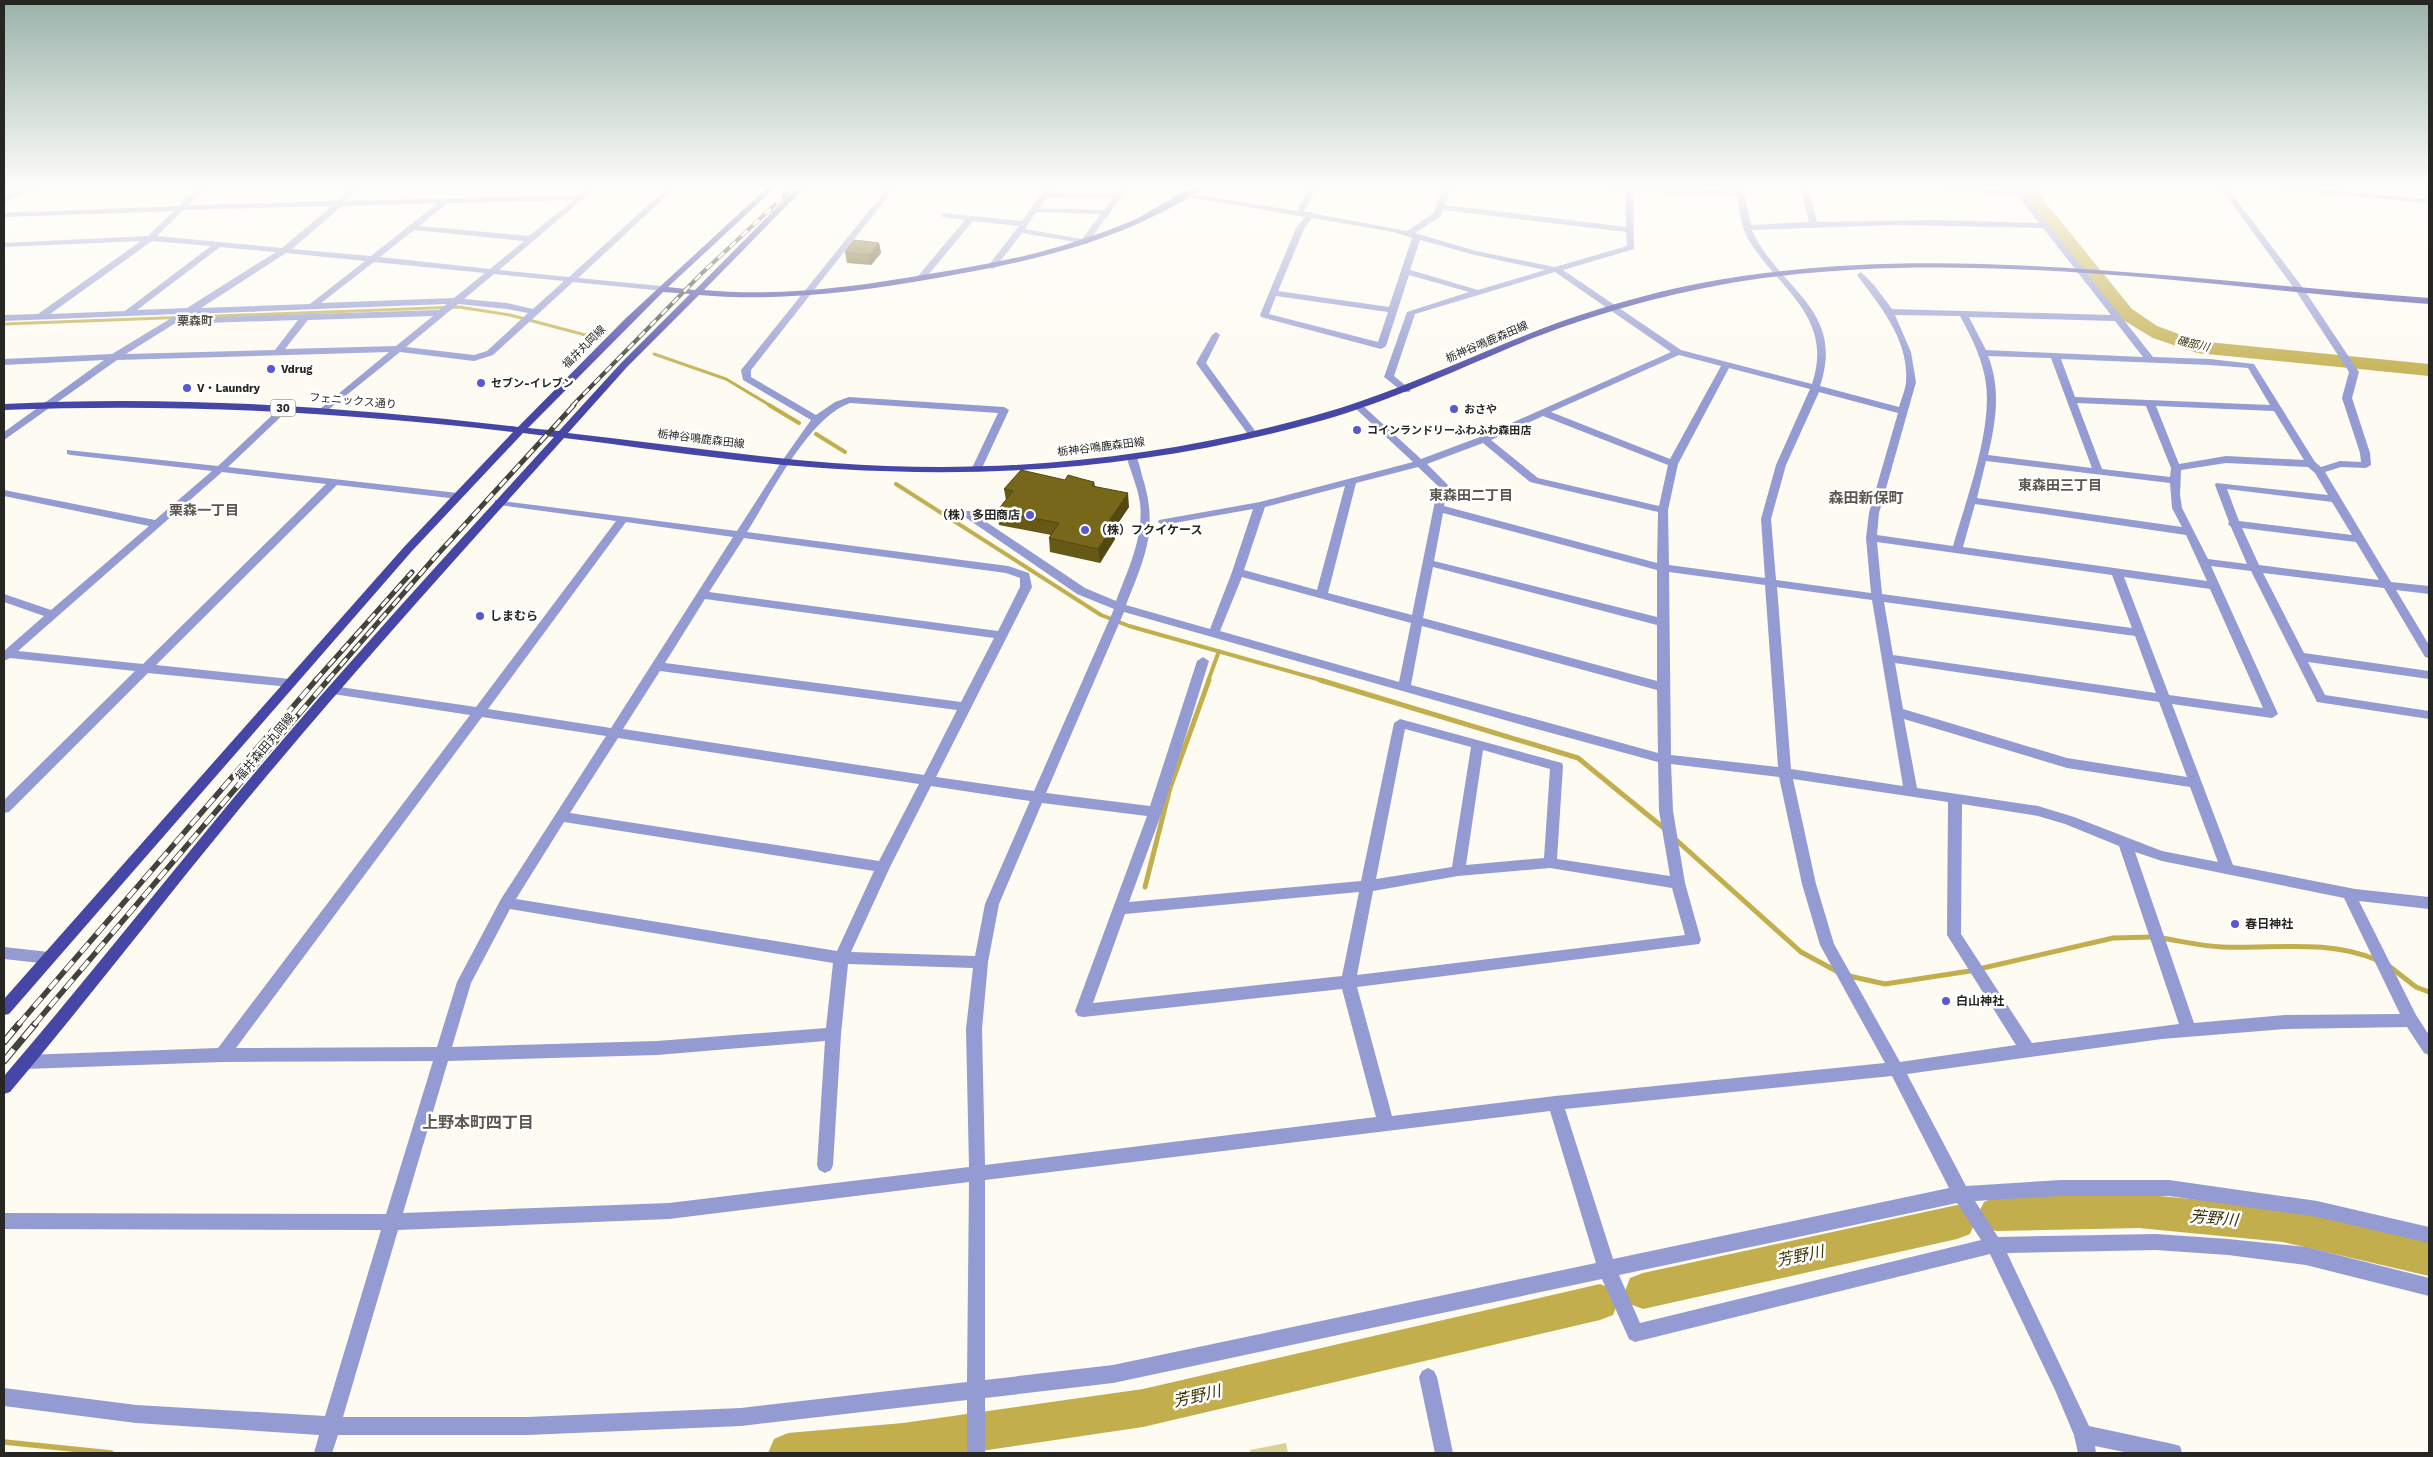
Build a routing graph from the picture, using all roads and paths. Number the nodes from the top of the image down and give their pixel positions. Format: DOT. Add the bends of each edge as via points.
graph roads {
  1 [pos="128,254"];
  2 [pos="206,254"];
  3 [pos="282,254"];
  4 [pos="320,254"];
  5 [pos="380,254"];
  6 [pos="514,254"];
  7 [pos="599,254"];
  8 [pos="699,254"];
  9 [pos="734,254"];
  10 [pos="839,254"];
  11 [pos="941,254"];
  12 [pos="1001,254"];
  13 [pos="1038,254"];
  14 [pos="1289,254"];
  15 [pos="1409,254"];
  16 [pos="1479,254"];
  17 [pos="1611,254"];
  18 [pos="1764,254"];
  19 [pos="2067,254"];
  20 [pos="2273,254"];
  21 [pos="374,259"];
  22 [pos="992,266"];
  23 [pos="1558,270"];
  24 [pos="2080,270"];
  25 [pos="494,271"];
  26 [pos="1405,271"];
  27 [pos="1779,274"];
  28 [pos="1861,275"];
  29 [pos="921,278"];
  30 [pos="571,279"];
  31 [pos="661,289"];
  32 [pos="2300,290"];
  33 [pos="695,292"];
  34 [pos="1274,292"];
  35 [pos="1479,292"];
  36 [pos="807,294"];
  37 [pos="456,301"];
  38 [pos="2429,301"];
  39 [pos="314,306"];
  40 [pos="1612,308"];
  41 [pos="1392,310"];
  42 [pos="188,312"];
  43 [pos="534,312"];
  44 [pos="1890,312"];
  45 [pos="128,313"];
  46 [pos="440,313"];
  47 [pos="1963,314"];
  48 [pos="40,317"];
  49 [pos="305,317"];
  50 [pos="4,318"];
  51 [pos="2119,318"];
  52 [pos="172,321"];
  53 [pos="1216,335"];
  54 [pos="398,349"];
  55 [pos="278,352"];
  56 [pos="1678,352"];
  57 [pos="1984,353"];
  58 [pos="2055,356"];
  59 [pos="118,357"];
  60 [pos="2150,359"];
  61 [pos="4,362"];
  62 [pos="1726,366"];
  63 [pos="1814,388"];
  64 [pos="1406,390"];
  65 [pos="2071,400"];
  66 [pos="2150,403"];
  67 [pos="44,405"];
  68 [pos="1358,406"];
  69 [pos="4,407"];
  70 [pos="285,408"];
  71 [pos="2277,408"];
  72 [pos="323,411"];
  73 [pos="1903,411"];
  74 [pos="1542,412"];
  75 [pos="816,419"];
  76 [pos="520,430"];
  77 [pos="559,435"];
  78 [pos="1252,435"];
  79 [pos="4,437"];
  80 [pos="1484,439"];
  81 [pos="71,452"];
  82 [pos="1982,457"];
  83 [pos="1132,458"];
  84 [pos="787,462"];
  85 [pos="1421,463"];
  86 [pos="1673,464"];
  87 [pos="2315,467"];
  88 [pos="220,468"];
  89 [pos="977,468"];
  90 [pos="2176,468"];
  91 [pos="2098,471"];
  92 [pos="2175,480"];
  93 [pos="334,481"];
  94 [pos="1351,483"];
  95 [pos="4,494"];
  96 [pos="458,496"];
  97 [pos="2336,499"];
  98 [pos="1971,500"];
  99 [pos="498,502"];
  100 [pos="1260,505"];
  101 [pos="1438,508"];
  102 [pos="1663,510"];
  103 [pos="966,513"];
  104 [pos="624,518"];
  105 [pos="1163,522"];
  106 [pos="157,524"];
  107 [pos="2234,524"];
  108 [pos="2190,532"];
  109 [pos="740,536"];
  110 [pos="1871,538"];
  111 [pos="2360,539"];
  112 [pos="1957,550"];
  113 [pos="2204,562"];
  114 [pos="1429,563"];
  115 [pos="1664,568"];
  116 [pos="2254,568"];
  117 [pos="1238,572"];
  118 [pos="2117,573"];
  119 [pos="1770,582"];
  120 [pos="2388,585"];
  121 [pos="2214,586"];
  122 [pos="2429,590"];
  123 [pos="1322,594"];
  124 [pos="702,595"];
  125 [pos="1876,596"];
  126 [pos="4,598"];
  127 [pos="1119,610"];
  128 [pos="54,615"];
  129 [pos="1418,619"];
  130 [pos="1664,623"];
  131 [pos="1214,633"];
  132 [pos="2139,633"];
  133 [pos="1001,635"];
  134 [pos="2429,654"];
  135 [pos="6,656"];
  136 [pos="2301,657"];
  137 [pos="1887,658"];
  138 [pos="1204,661"];
  139 [pos="657,666"];
  140 [pos="145,670"];
  141 [pos="2429,675"];
  142 [pos="290,683"];
  143 [pos="1663,687"];
  144 [pos="1404,688"];
  145 [pos="333,690"];
  146 [pos="2164,698"];
  147 [pos="964,707"];
  148 [pos="479,710"];
  149 [pos="1897,712"];
  150 [pos="2429,715"];
  151 [pos="616,732"];
  152 [pos="1478,745"];
  153 [pos="1665,759"];
  154 [pos="1785,773"];
  155 [pos="928,780"];
  156 [pos="2196,783"];
  157 [pos="1911,792"];
  158 [pos="1038,797"];
  159 [pos="1955,799"];
  160 [pos="4,808"];
  161 [pos="1155,812"];
  162 [pos="562,817"];
  163 [pos="2125,844"];
  164 [pos="1550,863"];
  165 [pos="883,867"];
  166 [pos="2228,870"];
  167 [pos="1458,871"];
  168 [pos="1678,883"];
  169 [pos="1367,886"];
  170 [pos="2348,893"];
  171 [pos="506,903"];
  172 [pos="2429,903"];
  173 [pos="1119,909"];
  174 [pos="4,953"];
  175 [pos="49,958"];
  176 [pos="841,958"];
  177 [pos="981,962"];
  178 [pos="1348,982"];
  179 [pos="4,1009"];
  180 [pos="2411,1020"];
  181 [pos="2189,1030"];
  182 [pos="832,1034"];
  183 [pos="2429,1048"];
  184 [pos="2028,1051"];
  185 [pos="441,1054"];
  186 [pos="222,1055"];
  187 [pos="25,1062"];
  188 [pos="1896,1069"];
  189 [pos="4,1087"];
  190 [pos="1555,1103"];
  191 [pos="1386,1124"];
  192 [pos="825,1165"];
  193 [pos="977,1174"];
  194 [pos="1960,1194"];
  195 [pos="4,1221"];
  196 [pos="394,1222"];
  197 [pos="2429,1235"];
  198 [pos="1994,1245"];
  199 [pos="1607,1269"];
  200 [pos="2429,1288"];
  201 [pos="1428,1377"];
  202 [pos="4,1397"];
  203 [pos="976,1397"];
  204 [pos="2083,1434"];
  205 [pos="327,1439"];
  206 [pos="976,1450"];
  207 [pos="1444,1453"];
  208 [pos="2087,1453"];
  209 [pos="2173,1453"];
  1 -- 48 [label="street"];
  2 -- 45 [label="street"];
  3 -- 42 [label="street"];
  4 -- 21 [label="street"];
  5 -- 21 [label="street"];
  6 -- 25 [label="street"];
  7 -- 30 [label="street"];
  8 -- 31 [label="main road"];
  9 -- 33 [label="main road"];
  10 -- 36 [label="street"];
  11 -- 29 [label="street"];
  12 -- 22 [label="street"];
  13 -- 22 [label="main road"];
  14 -- 34 [label="street"];
  15 -- 26 [label="street"];
  16 -- 23 [label="street"];
  17 -- 23 [label="street"];
  18 -- 27 [label="street"];
  19 -- 24 [label="street"];
  20 -- 32 [label="street"];
  21 -- 25 [label="street"];
  21 -- 39 [label="street"];
  22 -- 29 [label="main road"];
  23 -- 35 [label="street"];
  23 -- 40 [label="street"];
  24 -- 27 [label="main road, 栃神谷鳴鹿森田線" via="1904,264"];
  24 -- 32 [label="main road, 栃神谷鳴鹿森田線"];
  24 -- 51 [label="street"];
  25 -- 30 [label="street"];
  25 -- 37 [label="street"];
  26 -- 35 [label="street"];
  26 -- 41 [label="street"];
  27 -- 40 [label="main road, 栃神谷鳴鹿森田線" via="1705,285"];
  27 -- 63 [label="street" via="1801,298 1816,330 1822,352"];
  28 -- 44 [label="street"];
  29 -- 36 [label="main road"];
  30 -- 31 [label="street"];
  30 -- 43 [label="street"];
  31 -- 33 [label="main road"];
  31 -- 76 [label="main road, 福井丸岡線"];
  32 -- 38 [label="main road, 栃神谷鳴鹿森田線"];
  32 -- 87 [label="street" via="2354,372 2347,398 2365,453 2366,466 2340,464"];
  33 -- 36 [label="main road" via="746,296"];
  33 -- 77 [label="main road"];
  34 -- 41 [label="street"];
  34 -- 41 [label="street" via="1264,315 1380,346"];
  35 -- 64 [label="street" via="1410,312 1389,377"];
  36 -- 75 [label="street" via="746,370 746,378"];
  37 -- 39 [label="street"];
  37 -- 43 [label="street"];
  37 -- 46 [label="street"];
  39 -- 42 [label="street"];
  40 -- 56 [label="street"];
  40 -- 64 [label="main road, 栃神谷鳴鹿森田線" via="1553,328"];
  42 -- 45 [label="street"];
  42 -- 52 [label="street"];
  43 -- 54 [label="street" via="490,353 474,358"];
  44 -- 47 [label="street"];
  44 -- 73 [label="street" via="1910,362 1911,382"];
  45 -- 48 [label="street"];
  46 -- 49 [label="street"];
  46 -- 54 [label="street"];
  47 -- 51 [label="street"];
  47 -- 57 [label="street"];
  48 -- 50 [label="street"];
  49 -- 52 [label="street"];
  49 -- 55 [label="street"];
  51 -- 60 [label="street"];
  52 -- 59 [label="street"];
  53 -- 78 [label="street" via="1201,363"];
  54 -- 55 [label="street"];
  54 -- 72 [label="street"];
  55 -- 59 [label="street"];
  56 -- 62 [label="street"];
  56 -- 74 [label="street"];
  57 -- 58 [label="street"];
  57 -- 82 [label="street" via="1993,404"];
  58 -- 60 [label="street"];
  58 -- 65 [label="street"];
  59 -- 61 [label="street"];
  59 -- 67 [label="street"];
  60 -- 71 [label="street" via="2251,366"];
  62 -- 63 [label="street"];
  62 -- 86 [label="street"];
  63 -- 73 [label="street"];
  63 -- 119 [label="street" via="1772,492 1766,519"];
  64 -- 68 [label="main road, 栃神谷鳴鹿森田線"];
  65 -- 66 [label="street"];
  65 -- 91 [label="street"];
  66 -- 71 [label="street"];
  66 -- 90 [label="street"];
  67 -- 69 [label="main road, フェニックス通り / 30"];
  67 -- 70 [label="main road, フェニックス通り / 30"];
  67 -- 79 [label="street"];
  68 -- 78 [label="main road, 栃神谷鳴鹿森田線"];
  68 -- 85 [label="street"];
  70 -- 72 [label="main road, フェニックス通り / 30"];
  70 -- 88 [label="street"];
  71 -- 87 [label="street"];
  72 -- 76 [label="main road, フェニックス通り / 30"];
  73 -- 110 [label="street" via="1874,513"];
  74 -- 80 [label="street"];
  74 -- 86 [label="street"];
  75 -- 84 [label="street"];
  75 -- 89 [label="street" via="840,402 849,400 1004,410"];
  76 -- 77 [label="main road, 30"];
  76 -- 96 [label="main road, 福井森田丸岡線"];
  77 -- 84 [label="main road, 栃神谷鳴鹿森田線"];
  77 -- 99 [label="main road, 福井森田丸岡線"];
  78 -- 83 [label="main road, 栃神谷鳴鹿森田線"];
  80 -- 85 [label="street"];
  80 -- 102 [label="street" via="1534,480"];
  81 -- 88 [label="street"];
  82 -- 91 [label="street"];
  82 -- 98 [label="street"];
  83 -- 89 [label="main road, 栃神谷鳴鹿森田線" via="1044,467"];
  83 -- 127 [label="street" via="1146,503 1145,529 1140,557"];
  84 -- 89 [label="main road, 栃神谷鳴鹿森田線" via="883,468"];
  84 -- 109 [label="street"];
  85 -- 94 [label="street"];
  85 -- 101 [label="street" via="1443,485"];
  86 -- 102 [label="street"];
  87 -- 90 [label="street" via="2236,459 2195,462"];
  87 -- 97 [label="street"];
  88 -- 93 [label="street"];
  88 -- 106 [label="street"];
  90 -- 92 [label="street"];
  91 -- 92 [label="street"];
  92 -- 108 [label="street" via="2176,511"];
  93 -- 96 [label="street"];
  93 -- 140 [label="street"];
  94 -- 100 [label="street"];
  94 -- 123 [label="street"];
  95 -- 106 [label="street"];
  96 -- 142 [label="main road, 福井森田丸岡線"];
  97 -- 107 [label="street" via="2220,485"];
  97 -- 111 [label="street"];
  98 -- 108 [label="street"];
  98 -- 112 [label="street"];
  99 -- 104 [label="street"];
  99 -- 145 [label="main road, 福井森田丸岡線"];
  100 -- 105 [label="street"];
  100 -- 117 [label="street"];
  101 -- 114 [label="street"];
  101 -- 115 [label="street"];
  102 -- 115 [label="street"];
  103 -- 127 [label="street" via="1081,591"];
  104 -- 109 [label="street"];
  104 -- 148 [label="street"];
  106 -- 128 [label="street"];
  107 -- 111 [label="street"];
  107 -- 116 [label="street"];
  108 -- 113 [label="street"];
  109 -- 124 [label="street"];
  109 -- 133 [label="street" via="1008,570 1025,576 1026,587"];
  110 -- 112 [label="street"];
  110 -- 125 [label="street"];
  111 -- 120 [label="street"];
  112 -- 118 [label="street"];
  113 -- 116 [label="street"];
  113 -- 121 [label="street"];
  114 -- 129 [label="street"];
  114 -- 130 [label="street"];
  115 -- 119 [label="street"];
  115 -- 130 [label="street"];
  116 -- 120 [label="street"];
  116 -- 136 [label="street"];
  117 -- 123 [label="street"];
  117 -- 131 [label="street"];
  118 -- 121 [label="street"];
  118 -- 132 [label="street"];
  119 -- 125 [label="street"];
  119 -- 154 [label="street"];
  120 -- 122 [label="street"];
  120 -- 134 [label="street"];
  121 -- 146 [label="street" via="2272,714"];
  123 -- 129 [label="street"];
  124 -- 133 [label="street"];
  124 -- 139 [label="street"];
  125 -- 132 [label="street"];
  125 -- 137 [label="street"];
  126 -- 128 [label="street"];
  127 -- 131 [label="street"];
  127 -- 158 [label="street"];
  128 -- 135 [label="street"];
  129 -- 143 [label="street"];
  129 -- 144 [label="street"];
  130 -- 143 [label="street"];
  131 -- 144 [label="street"];
  132 -- 146 [label="street"];
  133 -- 147 [label="street"];
  135 -- 140 [label="street"];
  136 -- 141 [label="street"];
  136 -- 150 [label="street" via="2321,699"];
  137 -- 146 [label="street"];
  137 -- 149 [label="street"];
  138 -- 161 [label="street"];
  139 -- 147 [label="street"];
  139 -- 151 [label="street"];
  140 -- 142 [label="street"];
  140 -- 160 [label="street"];
  142 -- 175 [label="main road, 福井森田丸岡線"];
  143 -- 153 [label="street"];
  144 -- 153 [label="street"];
  145 -- 148 [label="street"];
  145 -- 187 [label="main road, 福井森田丸岡線"];
  146 -- 156 [label="street"];
  147 -- 155 [label="street"];
  148 -- 151 [label="street"];
  148 -- 186 [label="street"];
  149 -- 156 [label="street" via="2067,763"];
  149 -- 157 [label="street"];
  151 -- 155 [label="street"];
  151 -- 162 [label="street"];
  152 -- 164 [label="street" via="1557,766"];
  152 -- 167 [label="street"];
  152 -- 169 [label="street" via="1400,723"];
  153 -- 154 [label="street"];
  153 -- 168 [label="street" via="1666,811"];
  154 -- 157 [label="street"];
  154 -- 188 [label="street" via="1809,884 1827,945"];
  155 -- 158 [label="street"];
  155 -- 165 [label="street"];
  156 -- 166 [label="street"];
  157 -- 159 [label="street"];
  158 -- 161 [label="street"];
  158 -- 177 [label="street" via="992,904"];
  159 -- 163 [label="street" via="2054,815"];
  159 -- 184 [label="street" via="1954,935"];
  161 -- 173 [label="street"];
  162 -- 165 [label="street"];
  162 -- 171 [label="street"];
  163 -- 166 [label="street" via="2162,856"];
  163 -- 181 [label="street"];
  164 -- 167 [label="street"];
  164 -- 168 [label="street"];
  165 -- 176 [label="street"];
  166 -- 170 [label="street"];
  167 -- 169 [label="street"];
  168 -- 178 [label="street" via="1694,940"];
  169 -- 173 [label="street"];
  169 -- 178 [label="street"];
  170 -- 172 [label="street"];
  170 -- 180 [label="street"];
  171 -- 176 [label="street"];
  171 -- 185 [label="street" via="464,982"];
  173 -- 178 [label="street" via="1083,1011"];
  174 -- 175 [label="street"];
  175 -- 179 [label="main road, 福井森田丸岡線"];
  176 -- 177 [label="street"];
  176 -- 182 [label="street"];
  177 -- 193 [label="street" via="974,1029"];
  178 -- 191 [label="street"];
  180 -- 181 [label="street" via="2285,1022"];
  180 -- 183 [label="street"];
  181 -- 184 [label="street"];
  182 -- 185 [label="street" via="657,1048"];
  182 -- 192 [label="street"];
  184 -- 188 [label="street"];
  185 -- 186 [label="street"];
  185 -- 196 [label="street"];
  186 -- 187 [label="street"];
  187 -- 189 [label="main road, 福井森田丸岡線"];
  188 -- 190 [label="street"];
  188 -- 194 [label="street"];
  190 -- 191 [label="street"];
  190 -- 199 [label="street"];
  191 -- 193 [label="street"];
  193 -- 196 [label="street" via="669,1211"];
  193 -- 203 [label="street"];
  194 -- 197 [label="street" via="2061,1188 2168,1188 2318,1209"];
  194 -- 198 [label="street"];
  194 -- 199 [label="street"];
  195 -- 196 [label="street"];
  196 -- 205 [label="street"];
  198 -- 199 [label="street" via="1635,1333"];
  198 -- 200 [label="street" via="2156,1242 2228,1247 2306,1256"];
  198 -- 204 [label="street"];
  199 -- 203 [label="street" via="1113,1374"];
  201 -- 207 [label="street"];
  202 -- 205 [label="street"];
  203 -- 205 [label="street" via="741,1417"];
  203 -- 206 [label="street"];
  204 -- 208 [label="street"];
  204 -- 209 [label="street"];
}
